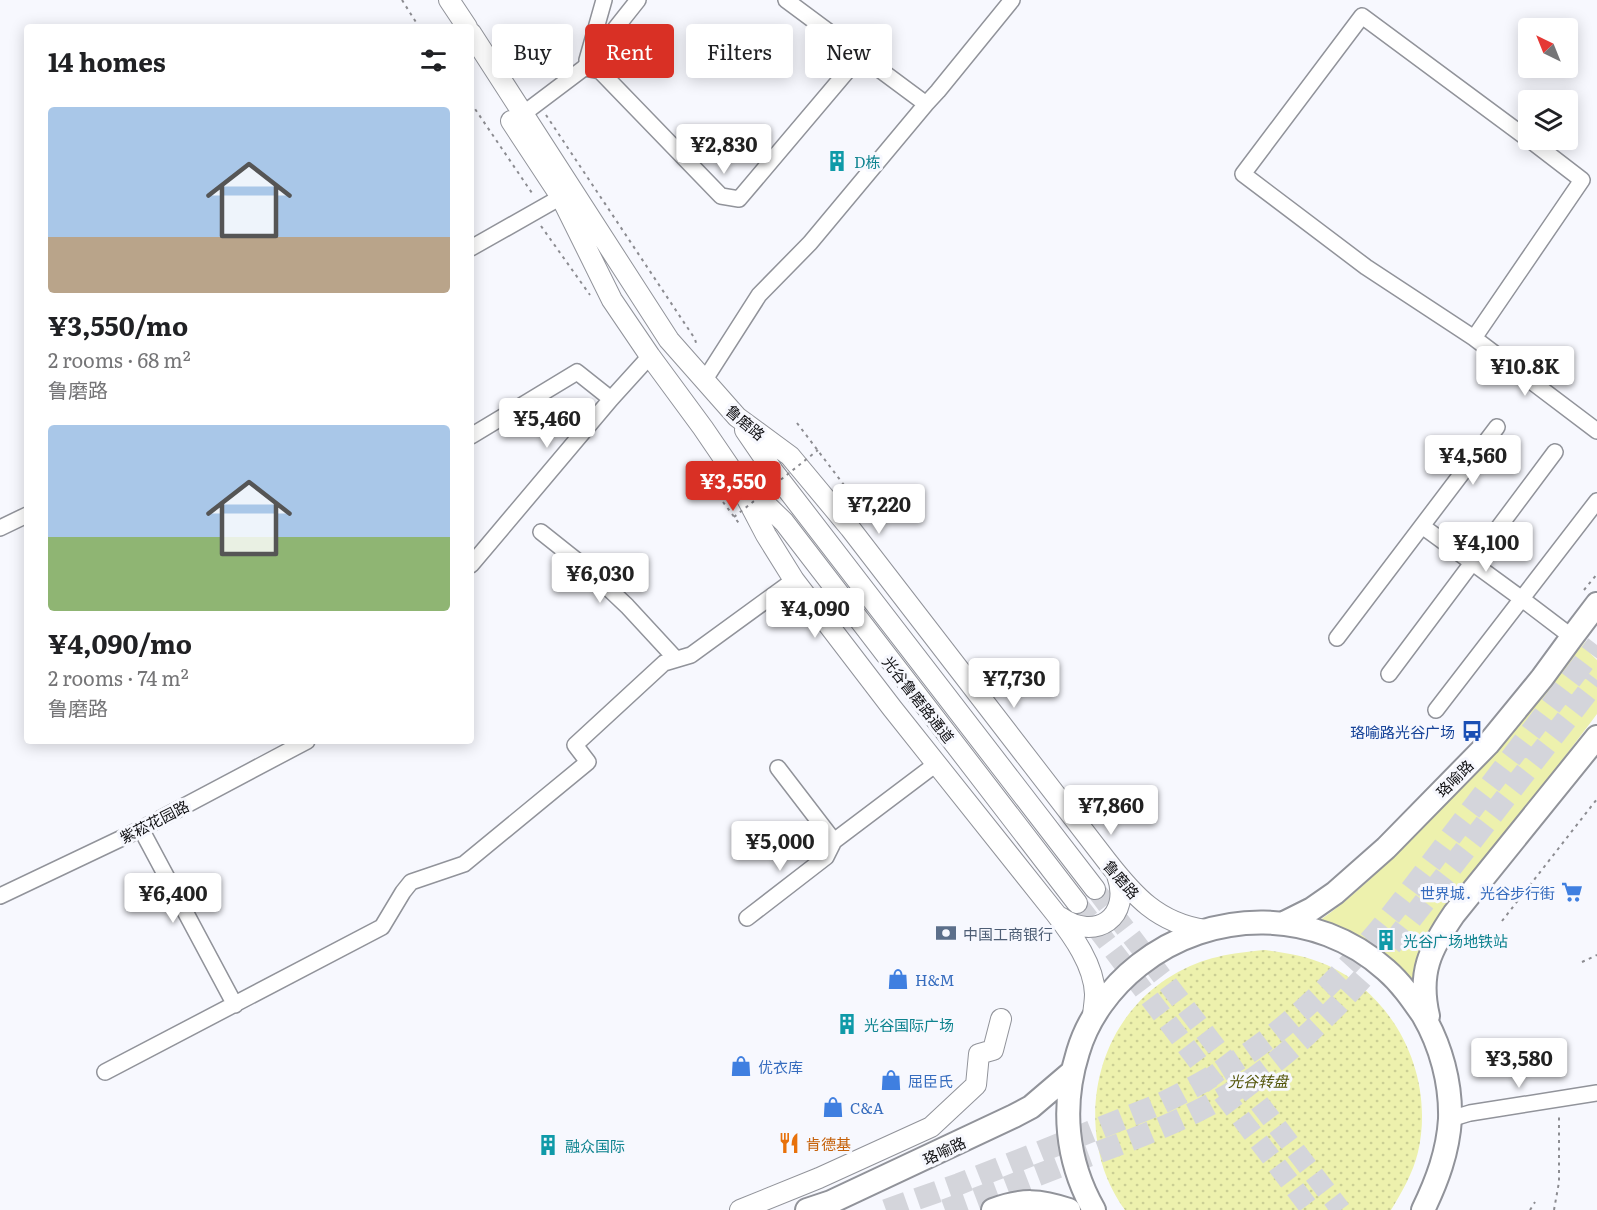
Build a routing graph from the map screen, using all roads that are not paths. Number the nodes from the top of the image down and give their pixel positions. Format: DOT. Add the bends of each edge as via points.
graph roads {
  1 [pos="434,0"];
  2 [pos="449,0"];
  3 [pos="604,0"];
  4 [pos="638,0"];
  5 [pos="786,0"];
  6 [pos="1012,0"];
  7 [pos="449,24"];
  8 [pos="465,24"];
  9 [pos="818,24"];
  10 [pos="474,37"];
  11 [pos="474,63"];
  12 [pos="584,68"];
  13 [pos="841,78"];
  14 [pos="890,78"];
  15 [pos="926,104"];
  16 [pos="530,108"];
  17 [pos="1518,131"];
  18 [pos="1543,150"];
  19 [pos="561,197"];
  20 [pos="474,247"];
  21 [pos="1474,338"];
  22 [pos="650,356"];
  23 [pos="705,381"];
  24 [pos="611,399"];
  25 [pos="737,417"];
  26 [pos="1497,427"];
  27 [pos="1597,430"];
  28 [pos="474,434"];
  29 [pos="1555,452"];
  30 [pos="733,472"];
  31 [pos="1597,501"];
  32 [pos="24,516"];
  33 [pos="1422,526"];
  34 [pos="0,528"];
  35 [pos="541,532"];
  36 [pos="474,561"];
  37 [pos="1473,562"];
  38 [pos="794,580"];
  39 [pos="1522,598"];
  40 [pos="1597,604"];
  41 [pos="1572,636"];
  42 [pos="1337,638"];
  43 [pos="676,659"];
  44 [pos="1389,674"];
  45 [pos="1437,710"];
  46 [pos="1597,737"];
  47 [pos="301,744"];
  48 [pos="936,764"];
  49 [pos="778,768"];
  50 [pos="141,829"];
  51 [pos="834,841"];
  52 [pos="1117,875"];
  53 [pos="1095,889"];
  54 [pos="0,896"];
  55 [pos="1077,903"];
  56 [pos="1056,914"];
  57 [pos="747,918"];
  58 [pos="1284,923"];
  59 [pos="1204,930"];
  60 [pos="235,1005"];
  61 [pos="1093,1018"];
  62 [pos="1001,1019"];
  63 [pos="1431,1029"];
  64 [pos="105,1072"];
  65 [pos="1072,1072"];
  66 [pos="1597,1093"];
  67 [pos="1450,1119"];
  68 [pos="831,1202"];
  69 [pos="740,1210"];
  70 [pos="807,1210"];
  71 [pos="857,1210"];
  72 [pos="993,1210"];
  73 [pos="1069,1210"];
  74 [pos="1094,1210"];
  75 [pos="1423,1210"];
  1 -- 7 [label="main road"];
  2 -- 8 [label="main road"];
  3 -- 12 [label="street"];
  4 -- 12 [label="street"];
  5 -- 9 [label="street"];
  6 -- 15 [label="street"];
  10 -- 16 [label="main road, 鲁磨路"];
  11 -- 19 [label="main road"];
  12 -- 13 [label="street" via="600,71 721,196 739,199"];
  12 -- 16 [label="street"];
  14 -- 15 [label="street"];
  15 -- 23 [label="street" via="810,243 759,295"];
  16 -- 23 [label="main road, 鲁磨路" via="669,340"];
  17 -- 21 [label="street" via="1362,16 1242,174 1366,267"];
  18 -- 21 [label="street" via="1582,180"];
  19 -- 20 [label="street"];
  19 -- 22 [label="main road" via="612,300"];
  21 -- 27 [label="street"];
  22 -- 24 [label="street"];
  22 -- 30 [label="main road"];
  23 -- 25 [label="main road, 鲁磨路"];
  24 -- 28 [label="street" via="578,372"];
  24 -- 36 [label="street"];
  25 -- 52 [label="main road, 鲁磨路" via="790,456 850,528"];
  25 -- 53 [label="main road, 光谷鲁磨路通道" via="773,471"];
  26 -- 33 [label="street"];
  29 -- 37 [label="street"];
  30 -- 38 [label="main road"];
  30 -- 55 [label="main road, 光谷鲁磨路通道" via="784,522"];
  31 -- 39 [label="street"];
  32 -- 34 [label="street"];
  33 -- 37 [label="street"];
  33 -- 42 [label="street"];
  35 -- 43 [label="street" via="590,571"];
  37 -- 39 [label="street"];
  37 -- 44 [label="street"];
  38 -- 43 [label="street" via="691,655"];
  38 -- 48 [label="main road"];
  39 -- 41 [label="street"];
  39 -- 45 [label="street"];
  40 -- 41 [label="highway, 珞喻路"];
  41 -- 58 [label="highway, 珞喻路" via="1488,744 1386,848 1335,893"];
  43 -- 60 [label="street" via="664,663 575,745 588,762 464,864 411,882 382,927"];
  46 -- 63 [label="highway" via="1440,934 1428,959 1423,984"];
  47 -- 50 [label="street, 紫菘花园路"];
  48 -- 51 [label="street"];
  48 -- 56 [label="main road"];
  49 -- 51 [label="street"];
  50 -- 54 [label="street, 紫菘花园路"];
  50 -- 60 [label="street"];
  51 -- 57 [label="street" via="826,857"];
  52 -- 56 [label="main road" via="1121,902 1106,922 1081,927"];
  52 -- 59 [label="main road, 鲁磨路" via="1158,914"];
  56 -- 61 [label="main road" via="1090,972 1095,994"];
  58 -- 59 [label="highway" via="1230,924"];
  58 -- 63 [label="highway" via="1321,932 1355,947 1386,969 1411,997"];
  59 -- 61 [label="highway" via="1152,955 1109,994"];
  60 -- 64 [label="street"];
  61 -- 65 [label="highway"];
  62 -- 69 [label="main road" via="993,1050 979,1054 976,1085 931,1126"];
  63 -- 67 [label="highway" via="1442,1058"];
  65 -- 68 [label="highway, 珞喻路" via="1014,1116"];
  65 -- 74 [label="highway" via="1068,1134 1074,1165"];
  66 -- 67 [label="street"];
  67 -- 75 [label="highway" via="1446,1152"];
  68 -- 70 [label="highway, 珞喻路"];
  68 -- 71 [label="highway" via="848,1204"];
  72 -- 73 [label="highway" via="1022,1201"];
}
